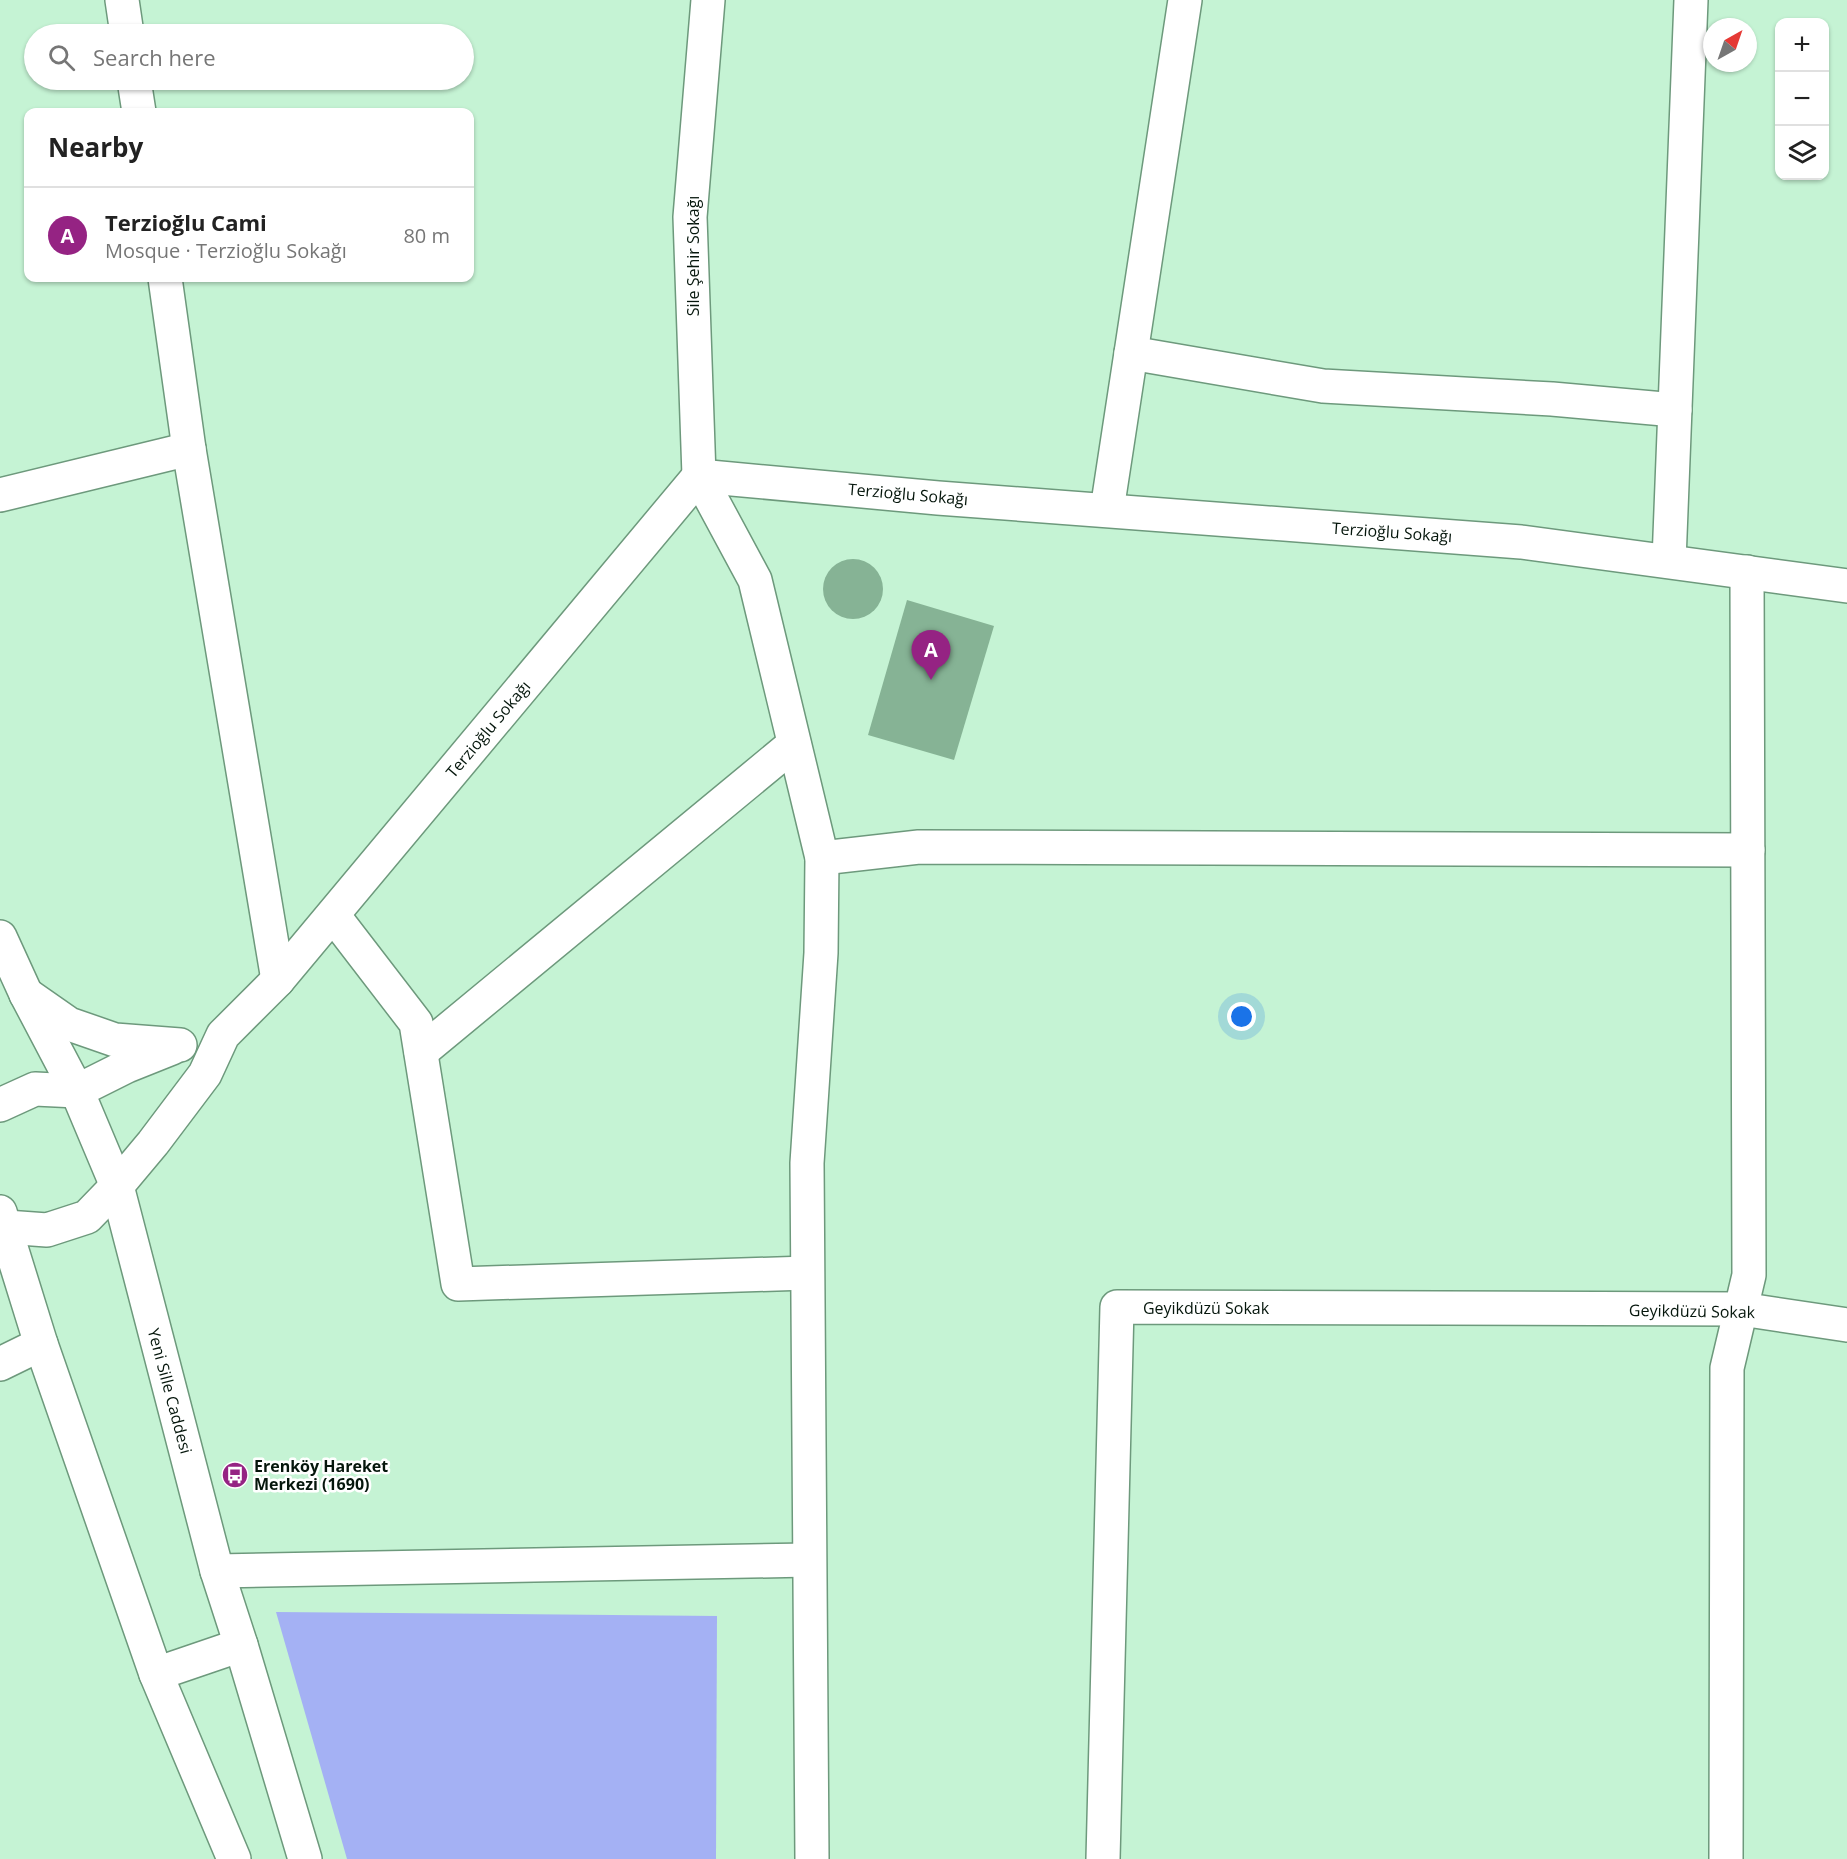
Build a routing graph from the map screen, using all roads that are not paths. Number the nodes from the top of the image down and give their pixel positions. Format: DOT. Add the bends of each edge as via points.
graph roads {
  1 [pos="122,0"];
  2 [pos="708,0"];
  3 [pos="1185,0"];
  4 [pos="1691,0"];
  5 [pos="126,24"];
  6 [pos="136,90"];
  7 [pos="138,108"];
  8 [pos="166,282"];
  9 [pos="1131,353"];
  10 [pos="1675,410"];
  11 [pos="189,449"];
  12 [pos="699,476"];
  13 [pos="0,495"];
  14 [pos="1107,510"];
  15 [pos="1669,561"];
  16 [pos="1747,572"];
  17 [pos="1847,586"];
  18 [pos="794,744"];
  19 [pos="1748,850"];
  20 [pos="822,858"];
  21 [pos="333,915"];
  22 [pos="0,938"];
  23 [pos="278,980"];
  24 [pos="26,994"];
  25 [pos="223,1035"];
  26 [pos="180,1045"];
  27 [pos="422,1052"];
  28 [pos="77,1091"];
  29 [pos="0,1105"];
  30 [pos="117,1186"];
  31 [pos="3,1219"];
  32 [pos="807,1273"];
  33 [pos="1741,1309"];
  34 [pos="1847,1325"];
  35 [pos="40,1344"];
  36 [pos="0,1364"];
  37 [pos="809,1560"];
  38 [pos="217,1571"];
  39 [pos="241,1645"];
  40 [pos="156,1674"];
  41 [pos="234,1859"];
  42 [pos="305,1859"];
  43 [pos="812,1859"];
  44 [pos="1103,1859"];
  45 [pos="1726,1859"];
  1 -- 5 [label="street"];
  2 -- 12 [label="street, Sile Şehir Sokağı" via="690,217"];
  3 -- 9 [label="street"];
  4 -- 10 [label="street"];
  6 -- 7 [label="street"];
  8 -- 11 [label="street"];
  9 -- 10 [label="street" via="1323,386"];
  9 -- 14 [label="street"];
  10 -- 15 [label="street"];
  11 -- 13 [label="street"];
  11 -- 23 [label="street"];
  12 -- 14 [label="street, Terzioğlu Sokağı"];
  12 -- 18 [label="street" via="755,580"];
  12 -- 21 [label="street, Terzioğlu Sokağı"];
  14 -- 15 [label="street, Terzioğlu Sokağı" via="1521,542"];
  15 -- 16 [label="street, Terzioğlu Sokağı"];
  16 -- 17 [label="street, Terzioğlu Sokağı"];
  16 -- 19 [label="street"];
  18 -- 20 [label="street"];
  18 -- 27 [label="street"];
  19 -- 20 [label="street" via="919,847"];
  19 -- 33 [label="street" via="1749,1275"];
  20 -- 32 [label="street" via="821,953 807,1163"];
  21 -- 23 [label="street, Terzioğlu Sokağı"];
  21 -- 27 [label="street" via="416,1023"];
  22 -- 24 [label="street, Yeni Sille Caddesi"];
  23 -- 25 [label="street, Terzioğlu Sokağı"];
  24 -- 26 [label="street" via="69,1024 115,1040"];
  24 -- 28 [label="street, Yeni Sille Caddesi"];
  25 -- 26 [label="street"];
  25 -- 30 [label="street" via="205,1074"];
  26 -- 28 [label="street"];
  27 -- 32 [label="street" via="458,1284"];
  28 -- 29 [label="street" via="35,1089"];
  28 -- 30 [label="street, Yeni Sille Caddesi"];
  30 -- 31 [label="street" via="87,1217 47,1230"];
  30 -- 38 [label="street, Yeni Sille Caddesi"];
  31 -- 35 [label="street"];
  32 -- 37 [label="street"];
  33 -- 34 [label="street, Geyikdüzü Sokak"];
  33 -- 44 [label="street, Geyikdüzü Sokak" via="1117,1307"];
  33 -- 45 [label="street" via="1727,1368"];
  35 -- 36 [label="street"];
  35 -- 40 [label="street"];
  37 -- 38 [label="street"];
  37 -- 43 [label="street"];
  38 -- 39 [label="street, Yeni Sille Caddesi"];
  39 -- 40 [label="street"];
  39 -- 42 [label="street, Yeni Sille Caddesi"];
  40 -- 41 [label="street"];
}
